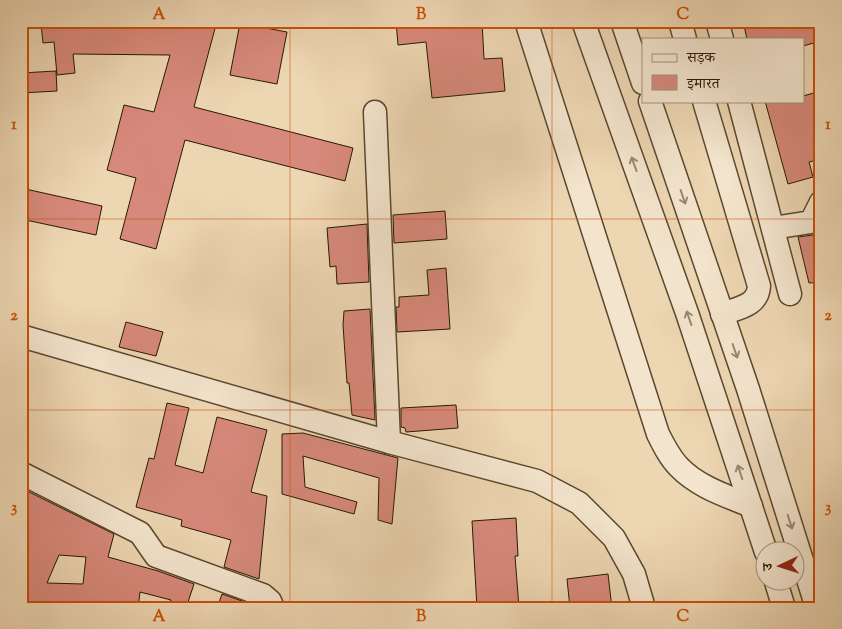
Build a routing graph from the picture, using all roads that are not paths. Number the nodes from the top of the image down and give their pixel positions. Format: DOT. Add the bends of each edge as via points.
graph roads {
  1 [pos="526,21"];
  2 [pos="583,21"];
  3 [pos="622,21"];
  4 [pos="680,21"];
  5 [pos="717,21"];
  6 [pos="685,38"];
  7 [pos="722,38"];
  8 [pos="642,80"];
  9 [pos="650,102"];
  10 [pos="704,102"];
  11 [pos="739,102"];
  12 [pos="375,112"];
  13 [pos="821,202"];
  14 [pos="773,228"];
  15 [pos="790,294"];
  16 [pos="722,314"];
  17 [pos="21,336"];
  18 [pos="389,442"];
  19 [pos="21,473"];
  20 [pos="751,506"];
  21 [pos="763,542"];
  22 [pos="779,592"];
  23 [pos="273,608"];
  24 [pos="644,608"];
  25 [pos="784,608"];
  26 [pos="817,608"];
  1 -- 20 [label="street" via="658,434 679,467 692,478"];
  20 -- 2 [label="street, one-way" via="687,313"];
  3 -- 8 [label="street"];
  4 -- 6 [label="street"];
  5 -- 7 [label="street"];
  9 -- 16 [label="street, one-way"];
  10 -- 16 [label="street" via="759,286 758,294 751,303"];
  11 -- 14 [label="street"];
  12 -- 18 [label="street"];
  13 -- 14 [label="street" via="811,222"];
  14 -- 15 [label="street"];
  16 -- 26 [label="street, one-way"];
  17 -- 18 [label="street"];
  18 -- 24 [label="street" via="538,480 579,502 614,538 634,574"];
  19 -- 23 [label="street" via="140,534 156,556 263,595"];
  20 -- 21 [label="street"];
  22 -- 25 [label="street"];
}
